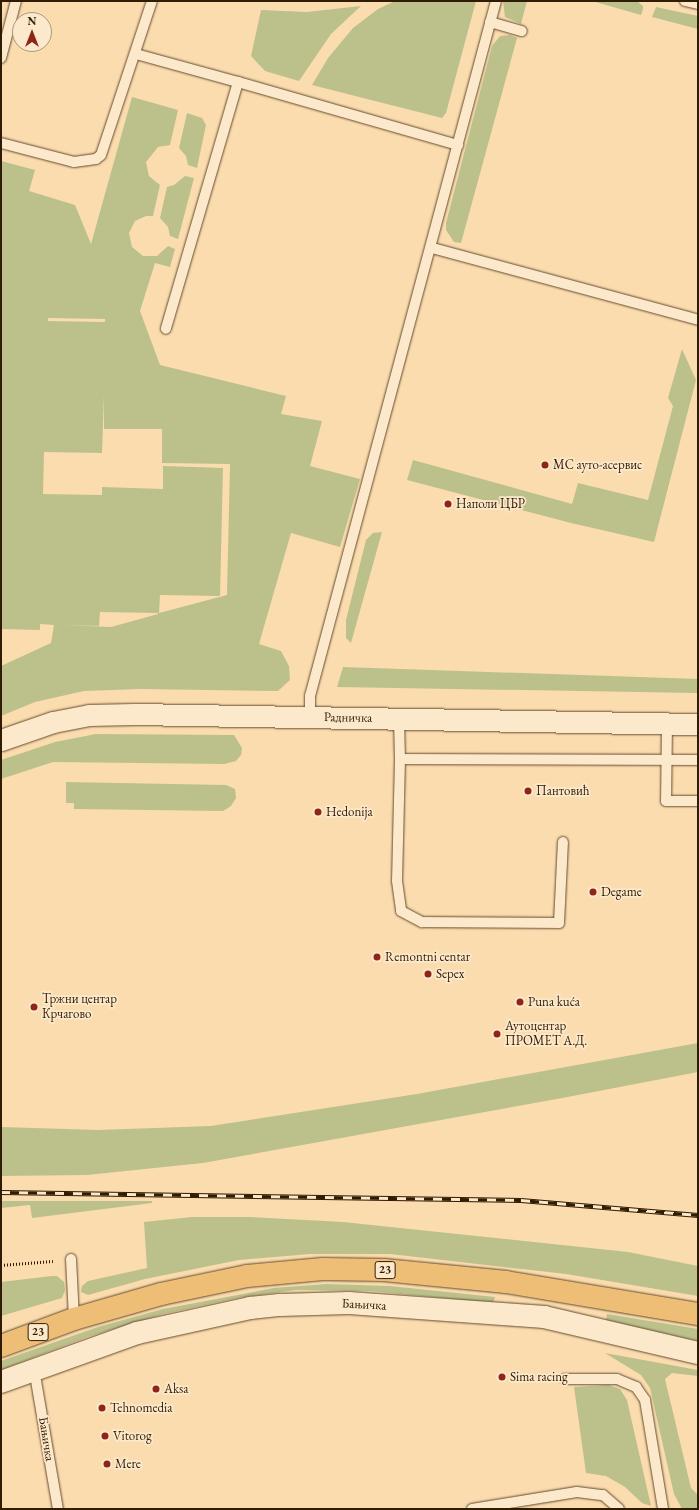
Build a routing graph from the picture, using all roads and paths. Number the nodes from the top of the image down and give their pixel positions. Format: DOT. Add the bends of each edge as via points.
graph roads {
  1 [pos="16,1"];
  2 [pos="152,1"];
  3 [pos="496,1"];
  4 [pos="685,1"];
  5 [pos="698,4"];
  6 [pos="490,22"];
  7 [pos="522,31"];
  8 [pos="136,54"];
  9 [pos="1,58"];
  10 [pos="238,82"];
  11 [pos="1,143"];
  12 [pos="458,145"];
  13 [pos="432,248"];
  14 [pos="698,320"];
  15 [pos="166,329"];
  16 [pos="310,717"];
  17 [pos="399,719"];
  18 [pos="667,724"];
  19 [pos="698,724"];
  20 [pos="1,740"];
  21 [pos="400,759"];
  22 [pos="667,760"];
  23 [pos="698,760"];
  24 [pos="698,802"];
  25 [pos="563,842"];
  26 [pos="71,1259"];
  27 [pos="1,1265"];
  28 [pos="698,1314"];
  29 [pos="74,1319"];
  30 [pos="1,1346"];
  31 [pos="698,1353"];
  32 [pos="34,1369"];
  33 [pos="565,1379"];
  34 [pos="1,1382"];
  35 [pos="58,1509"];
  36 [pos="472,1509"];
  37 [pos="619,1509"];
  38 [pos="663,1509"];
  1 -- 9 [label="lane"];
  2 -- 8 [label="lane"];
  3 -- 6 [label="lane"];
  4 -- 5 [label="lane"];
  6 -- 7 [label="lane"];
  6 -- 12 [label="lane"];
  8 -- 10 [label="lane"];
  8 -- 11 [label="lane" via="119,92 101,155 96,159 74,162"];
  10 -- 12 [label="lane"];
  10 -- 15 [label="lane"];
  12 -- 13 [label="lane"];
  13 -- 14 [label="lane"];
  13 -- 16 [label="lane" via="310,696"];
  16 -- 17 [label="street, Радничка"];
  16 -- 20 [label="street, Радничка" via="89,716 53,722"];
  17 -- 18 [label="street, Радничка"];
  17 -- 21 [label="lane"];
  18 -- 19 [label="street, Радничка"];
  18 -- 22 [label="lane"];
  21 -- 22 [label="lane"];
  21 -- 25 [label="lane" via="397,881 401,911 422,922 559,923"];
  22 -- 23 [label="lane"];
  22 -- 24 [label="lane" via="666,801"];
  26 -- 27 [label="path"];
  26 -- 29 [label="lane"];
  28 -- 29 [label="main road, 23" via="506,1282 345,1268 288,1271 212,1282"];
  29 -- 30 [label="main road, 23"];
  31 -- 32 [label="street, Бањичка" via="544,1317 350,1304 312,1304 250,1308 137,1333"];
  32 -- 34 [label="street, Бањичка"];
  32 -- 35 [label="lane, Бањичка"];
  33 -- 38 [label="lane" via="617,1379 636,1387 645,1400"];
  36 -- 37 [label="lane" via="577,1492 603,1495"];
}
